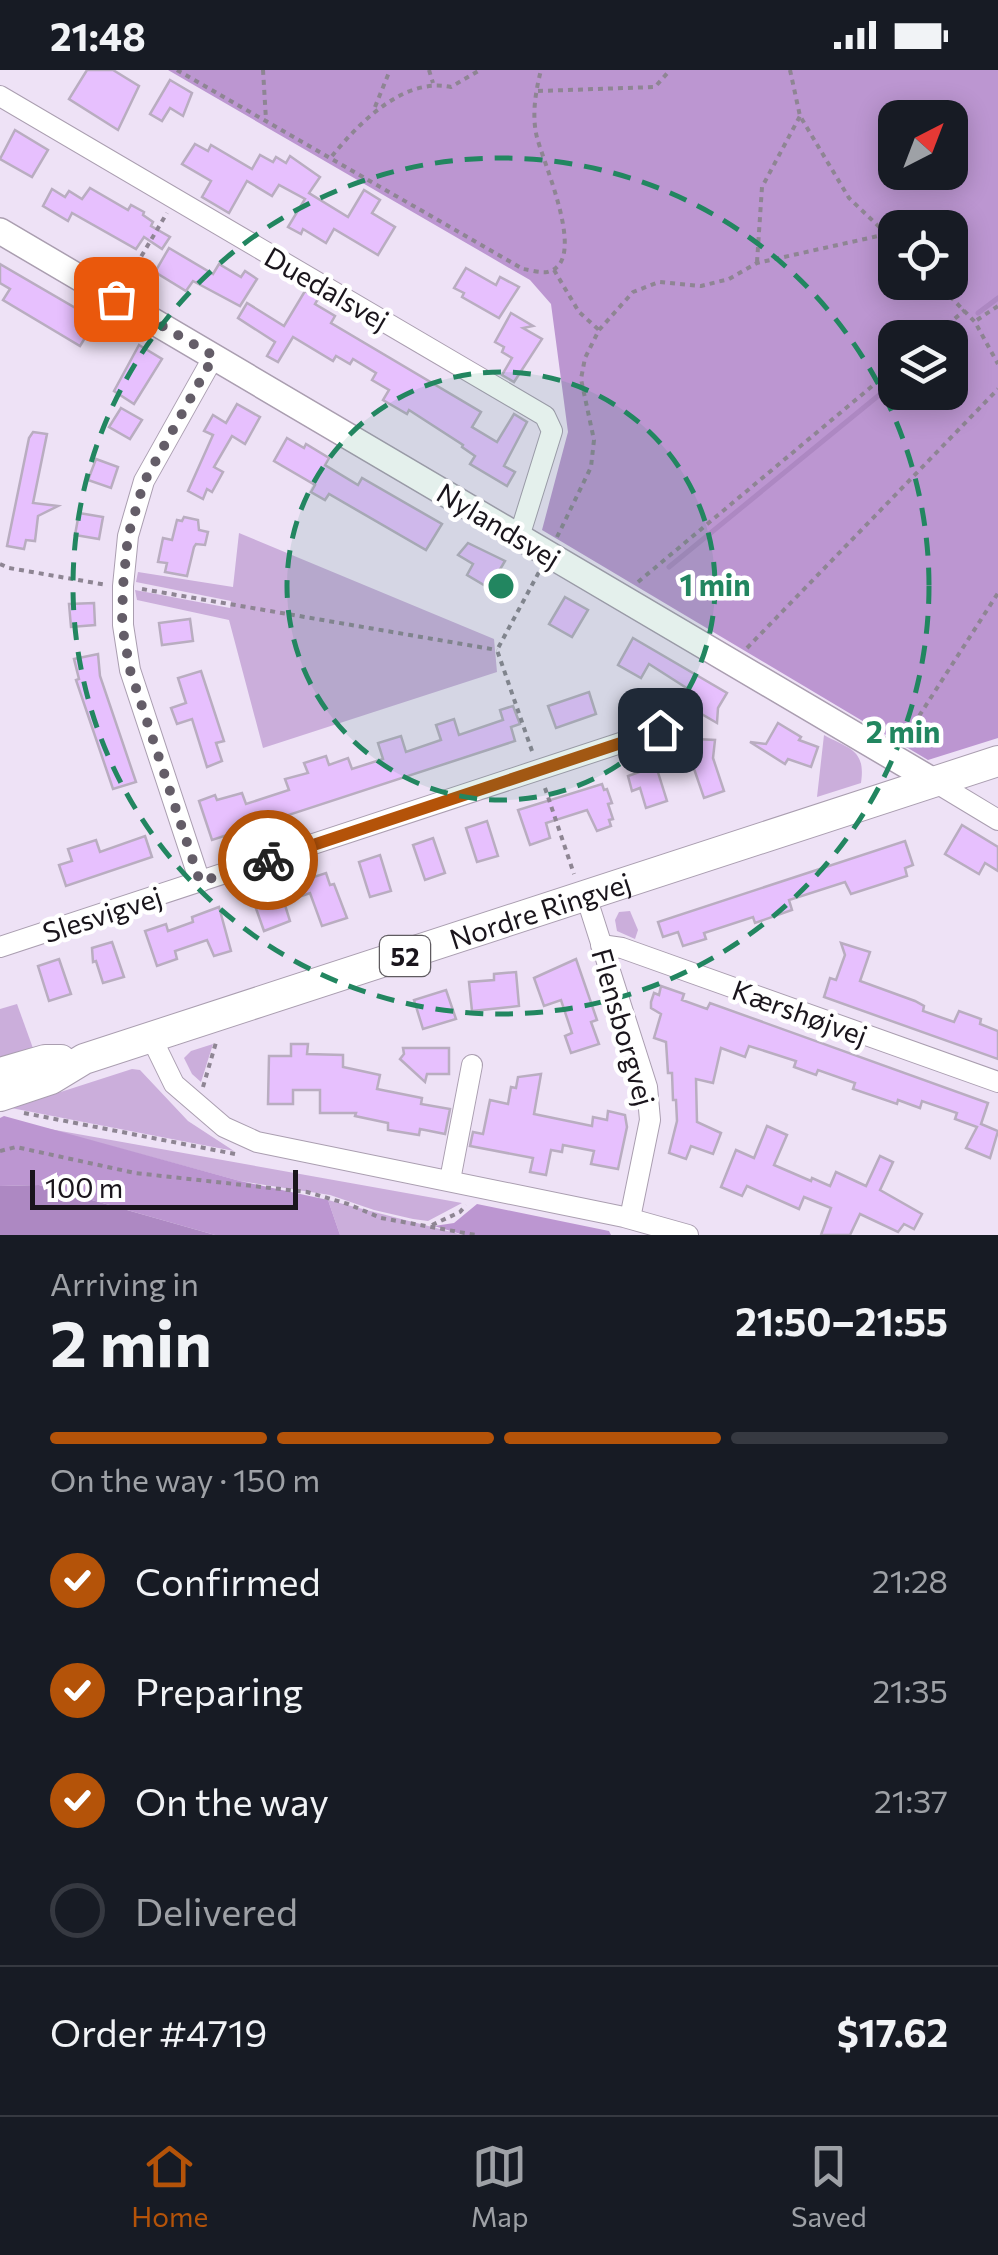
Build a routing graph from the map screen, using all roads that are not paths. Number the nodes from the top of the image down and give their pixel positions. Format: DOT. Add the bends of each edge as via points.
graph roads {
  1 [pos="0,96"];
  2 [pos="0,230"];
  3 [pos="214,356"];
  4 [pos="519,537"];
  5 [pos="660,730"];
  6 [pos="998,761"];
  7 [pos="935,782"];
  8 [pos="998,820"];
  9 [pos="200,882"];
  10 [pos="586,896"];
  11 [pos="601,944"];
  12 [pos="0,948"];
  13 [pos="152,1038"];
  14 [pos="84,1059"];
  15 [pos="45,1060"];
  16 [pos="472,1065"];
  17 [pos="0,1072"];
  18 [pos="0,1082"];
  19 [pos="998,1082"];
  20 [pos="0,1096"];
  21 [pos="450,1180"];
  22 [pos="630,1218"];
  23 [pos="688,1235"];
  1 -- 4 [label="street, Duedalsvej" via="545,416 552,431"];
  2 -- 3 [label="street, Nylandsvej"];
  3 -- 4 [label="street, Nylandsvej"];
  3 -- 9 [label="street" via="144,482 123,586 130,670"];
  4 -- 7 [label="street, Nylandsvej"];
  5 -- 9 [label="street, Slesvigvej"];
  6 -- 7 [label="main road, Nordre Ringvej / 52"];
  7 -- 8 [label="street, Nylandsvej"];
  7 -- 10 [label="main road, Nordre Ringvej / 52"];
  9 -- 12 [label="street, Slesvigvej"];
  10 -- 11 [label="street, Flensborgvej"];
  10 -- 13 [label="main road, Nordre Ringvej / 52"];
  11 -- 19 [label="street, Kærshøjvej"];
  11 -- 22 [label="street, Flensborgvej" via="647,1087 650,1120"];
  13 -- 14 [label="main road, Nordre Ringvej / 52"];
  13 -- 21 [label="street" via="174,1084 224,1127 257,1142"];
  14 -- 15 [label="main road, Nordre Ringvej / 52"];
  14 -- 20 [label="main road, Nordre Ringvej / 52" via="51,1079"];
  15 -- 17 [label="main road, Nordre Ringvej / 52"];
  15 -- 18 [label="main road"];
  16 -- 21 [label="street"];
  21 -- 22 [label="street"];
  22 -- 23 [label="street"];
}
